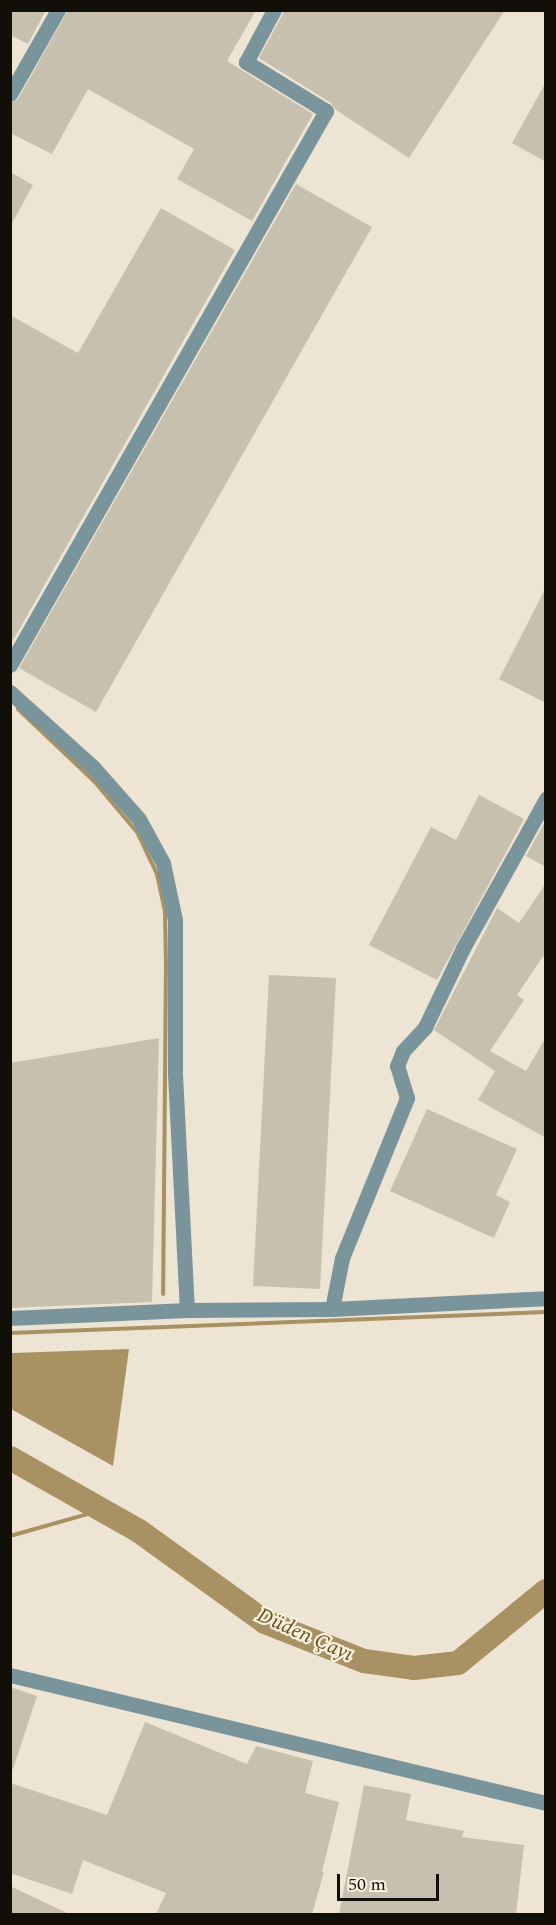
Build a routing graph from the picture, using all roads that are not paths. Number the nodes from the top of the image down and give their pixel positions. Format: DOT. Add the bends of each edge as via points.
graph roads {
  1 [pos="58,10"];
  2 [pos="274,10"];
  3 [pos="10,94"];
  4 [pos="10,664"];
  5 [pos="10,692"];
  6 [pos="546,799"];
  7 [pos="546,1298"];
  8 [pos="332,1309"];
  9 [pos="187,1310"];
  10 [pos="10,1318"];
  11 [pos="10,1675"];
  12 [pos="546,1803"];
  1 -- 3 [label="street"];
  2 -- 4 [label="street" via="246,62 326,111"];
  5 -- 9 [label="street" via="93,767 139,819 163,863 175,920 175,1074"];
  6 -- 8 [label="street" via="463,948 425,1027 403,1051 397,1066 406,1098 342,1258"];
  7 -- 8 [label="street"];
  8 -- 9 [label="street"];
  9 -- 10 [label="street"];
  11 -- 12 [label="street"];
}
